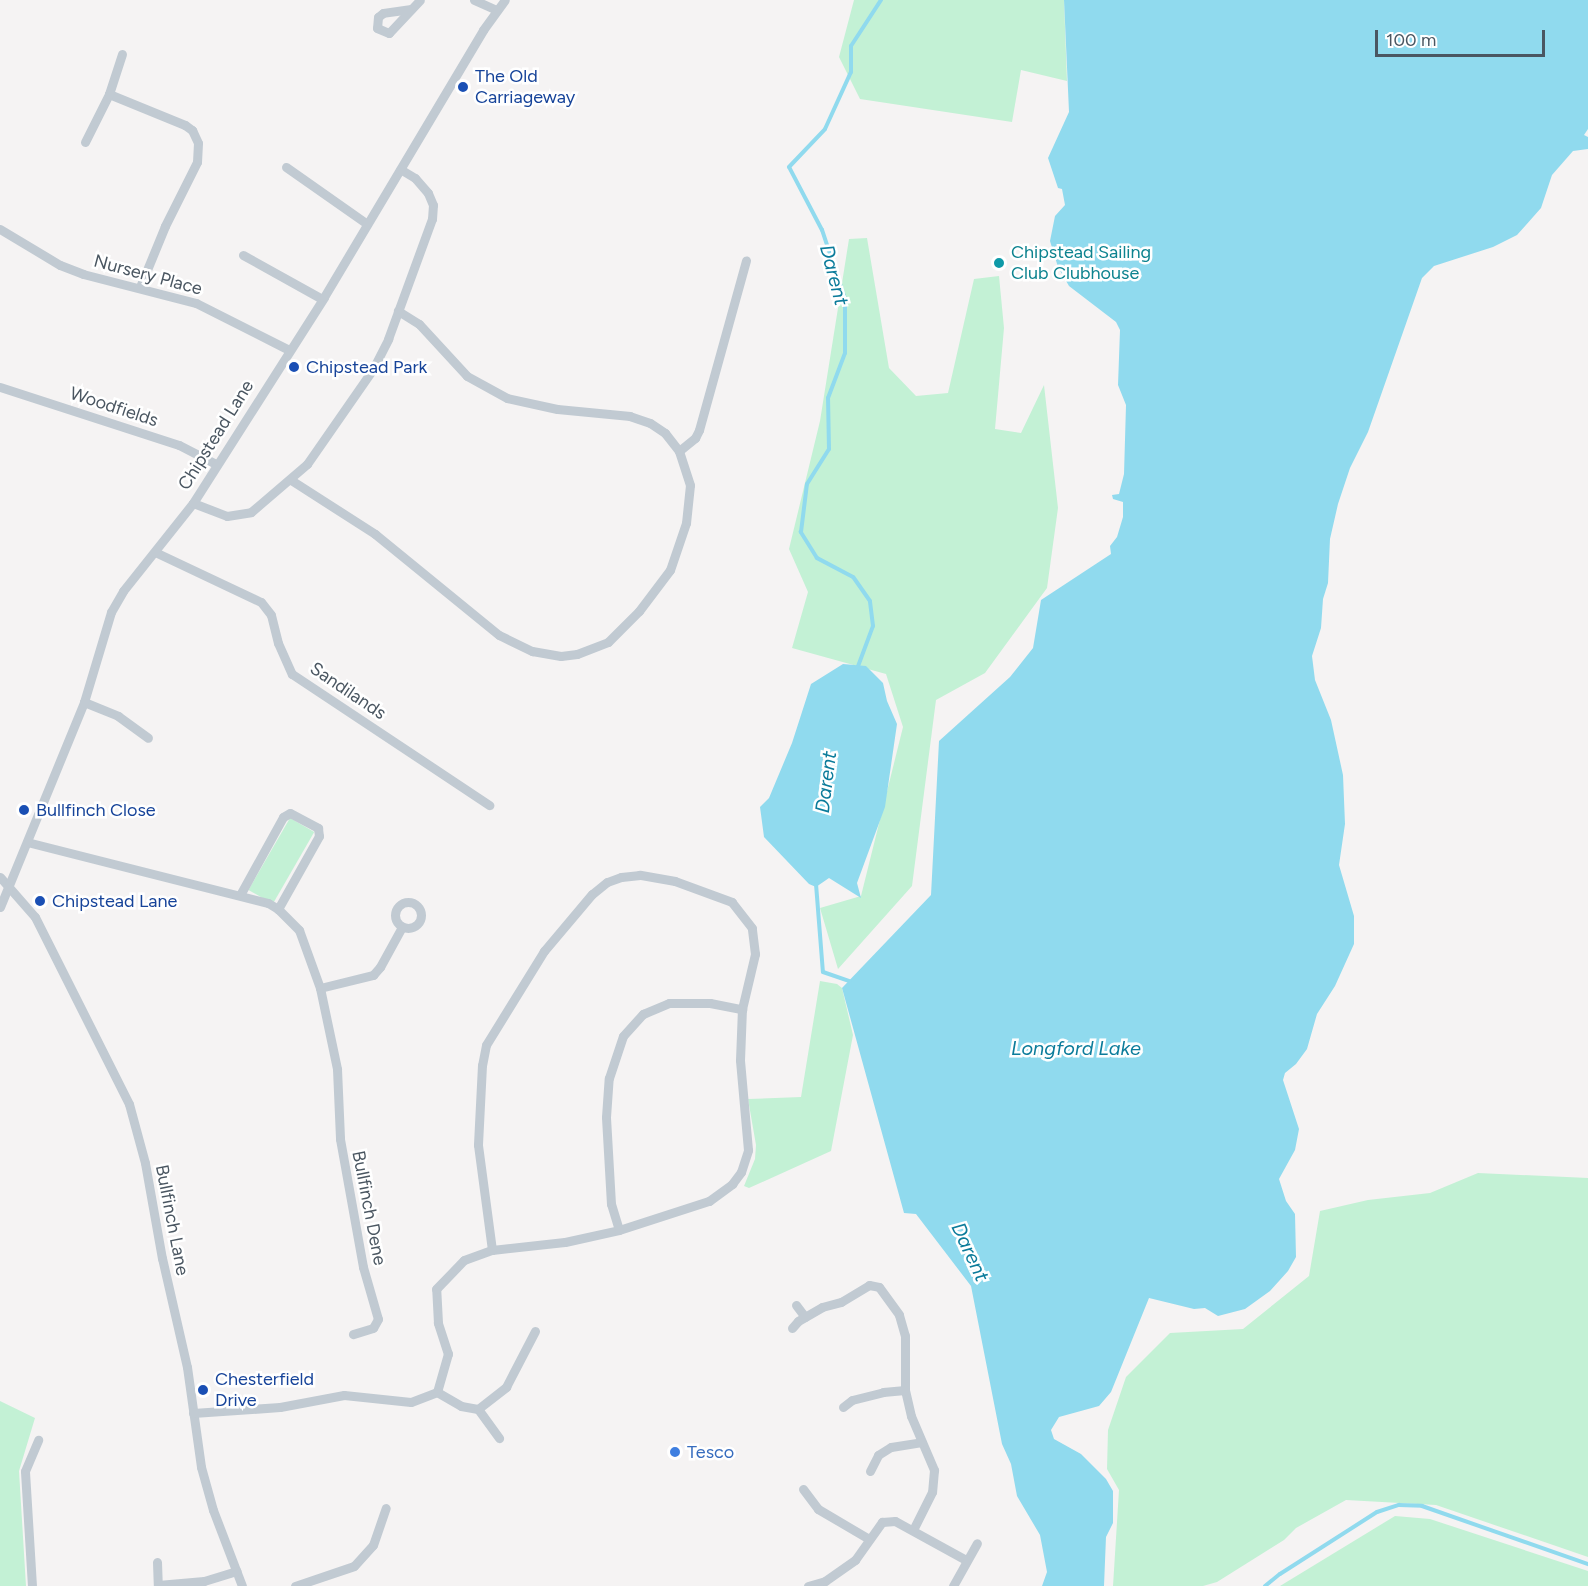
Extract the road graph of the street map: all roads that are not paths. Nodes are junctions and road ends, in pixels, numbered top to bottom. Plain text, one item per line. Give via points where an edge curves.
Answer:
1 (420, 0) edge
2 (474, 0) edge
3 (505, 0) edge
4 (411, 9) dead end
5 (496, 10) junction
6 (122, 54) dead end
7 (109, 94) junction
8 (85, 142) dead end
9 (286, 166) dead end
10 (400, 169) junction
11 (367, 224) junction
12 (0, 229) edge
13 (243, 255) dead end
14 (746, 260) dead end
15 (140, 287) junction
16 (322, 299) junction
17 (398, 311) junction
18 (289, 350) junction
19 (0, 387) edge
20 (679, 451) junction
21 (216, 464) junction
22 (291, 480) junction
23 (193, 503) junction
24 (155, 552) junction
25 (84, 702) junction
26 (148, 738) dead end
27 (489, 805) dead end
28 (27, 842) junction
29 (0, 877) edge
30 (9, 885) junction
31 (240, 895) junction
32 (0, 907) edge
33 (278, 909) junction
34 (402, 927) dead end
35 (320, 988) junction
36 (742, 1010) junction
37 (619, 1230) junction
38 (492, 1250) junction
39 (796, 1305) dead end
40 (805, 1317) junction
41 (792, 1328) dead end
42 (535, 1331) dead end
43 (353, 1334) dead end
44 (905, 1390) junction
45 (437, 1392) junction
46 (843, 1407) dead end
47 (478, 1409) junction
48 (193, 1413) junction
49 (499, 1438) dead end
50 (38, 1440) dead end
51 (922, 1442) junction
52 (870, 1471) dead end
53 (803, 1489) dead end
54 (386, 1508) dead end
55 (913, 1530) junction
56 (869, 1539) junction
57 (977, 1543) dead end
58 (966, 1560) junction
59 (157, 1562) dead end
60 (236, 1571) junction
61 (826, 1583) edge
62 (32, 1586) edge
63 (242, 1586) edge
64 (295, 1586) edge
65 (808, 1586) edge
66 (953, 1586) edge

1 - 4 street
2 - 5 street
3 - 5 street, Chipstead Lane
5 - 10 street, Chipstead Lane
6 - 7 street
7 - 8 street
7 - 15 street via 185,126 192,130 198,143 197,162
9 - 11 street
10 - 11 street, Chipstead Lane
10 - 17 street via 422,185 433,205 429,231
11 - 16 street, Chipstead Lane
12 - 15 street, Nursery Place via 60,265
13 - 16 street
14 - 20 street via 699,430
15 - 18 street, Nursery Place via 196,303
16 - 18 street, Chipstead Lane
17 - 20 street via 419,324 468,376 492,391 526,404 642,419 658,427
17 - 22 street via 356,397
18 - 21 street, Chipstead Lane
19 - 21 street, Woodfields via 179,445
20 - 22 street via 690,485 689,502 680,546 670,570 639,611 608,642 561,656 532,651 499,635 375,534
21 - 23 street, Chipstead Lane
22 - 23 street via 243,515 227,516
23 - 24 street, Chipstead Lane
24 - 25 street, Chipstead Lane via 111,612
24 - 27 street, Sandilands via 261,602 271,615 292,674
25 - 26 street via 118,716
25 - 28 street, Chipstead Lane
28 - 30 street, Chipstead Lane
28 - 31 street
29 - 30 street, Bullfinch Lane
30 - 32 street, Chipstead Lane
30 - 48 street, Bullfinch Lane via 35,917 129,1104 145,1163
31 - 33 street
31 - 33 street via 283,817 290,813 318,828 319,836
33 - 35 street via 299,930
34 - 35 street via 373,975
35 - 43 street, Bullfinch Dene via 337,1069 340,1139 363,1268 378,1319 374,1328
36 - 37 street via 741,1092 748,1149 741,1172 724,1192 709,1201
36 - 37 street via 710,1003 669,1003 643,1014 623,1036 609,1078 606,1117 611,1204
36 - 38 street via 755,943 747,919 732,902 675,881 640,875 607,882 592,894 544,951 486,1045 478,1145
37 - 38 street via 565,1242
38 - 45 street via 464,1260 436,1289 438,1323 448,1354
39 - 40 street
40 - 41 street
40 - 44 street via 869,1285 879,1287 904,1326
42 - 47 street via 506,1387
44 - 46 street via 852,1400
44 - 51 street
45 - 47 street via 461,1406
45 - 48 street via 411,1402 344,1395 280,1407
47 - 49 street
48 - 60 street, Bullfinch Lane via 201,1467
50 - 62 street via 26,1471
51 - 52 street via 891,1447 878,1455
51 - 55 street via 934,1479 932,1492
53 - 56 street via 815,1513
54 - 64 street via 373,1545 354,1566
55 - 56 street via 895,1521 882,1522
55 - 58 street
56 - 61 street via 855,1560
57 - 58 street
58 - 66 street
59 - 60 street via 158,1585 204,1581
60 - 63 street, Bullfinch Lane
61 - 65 street

